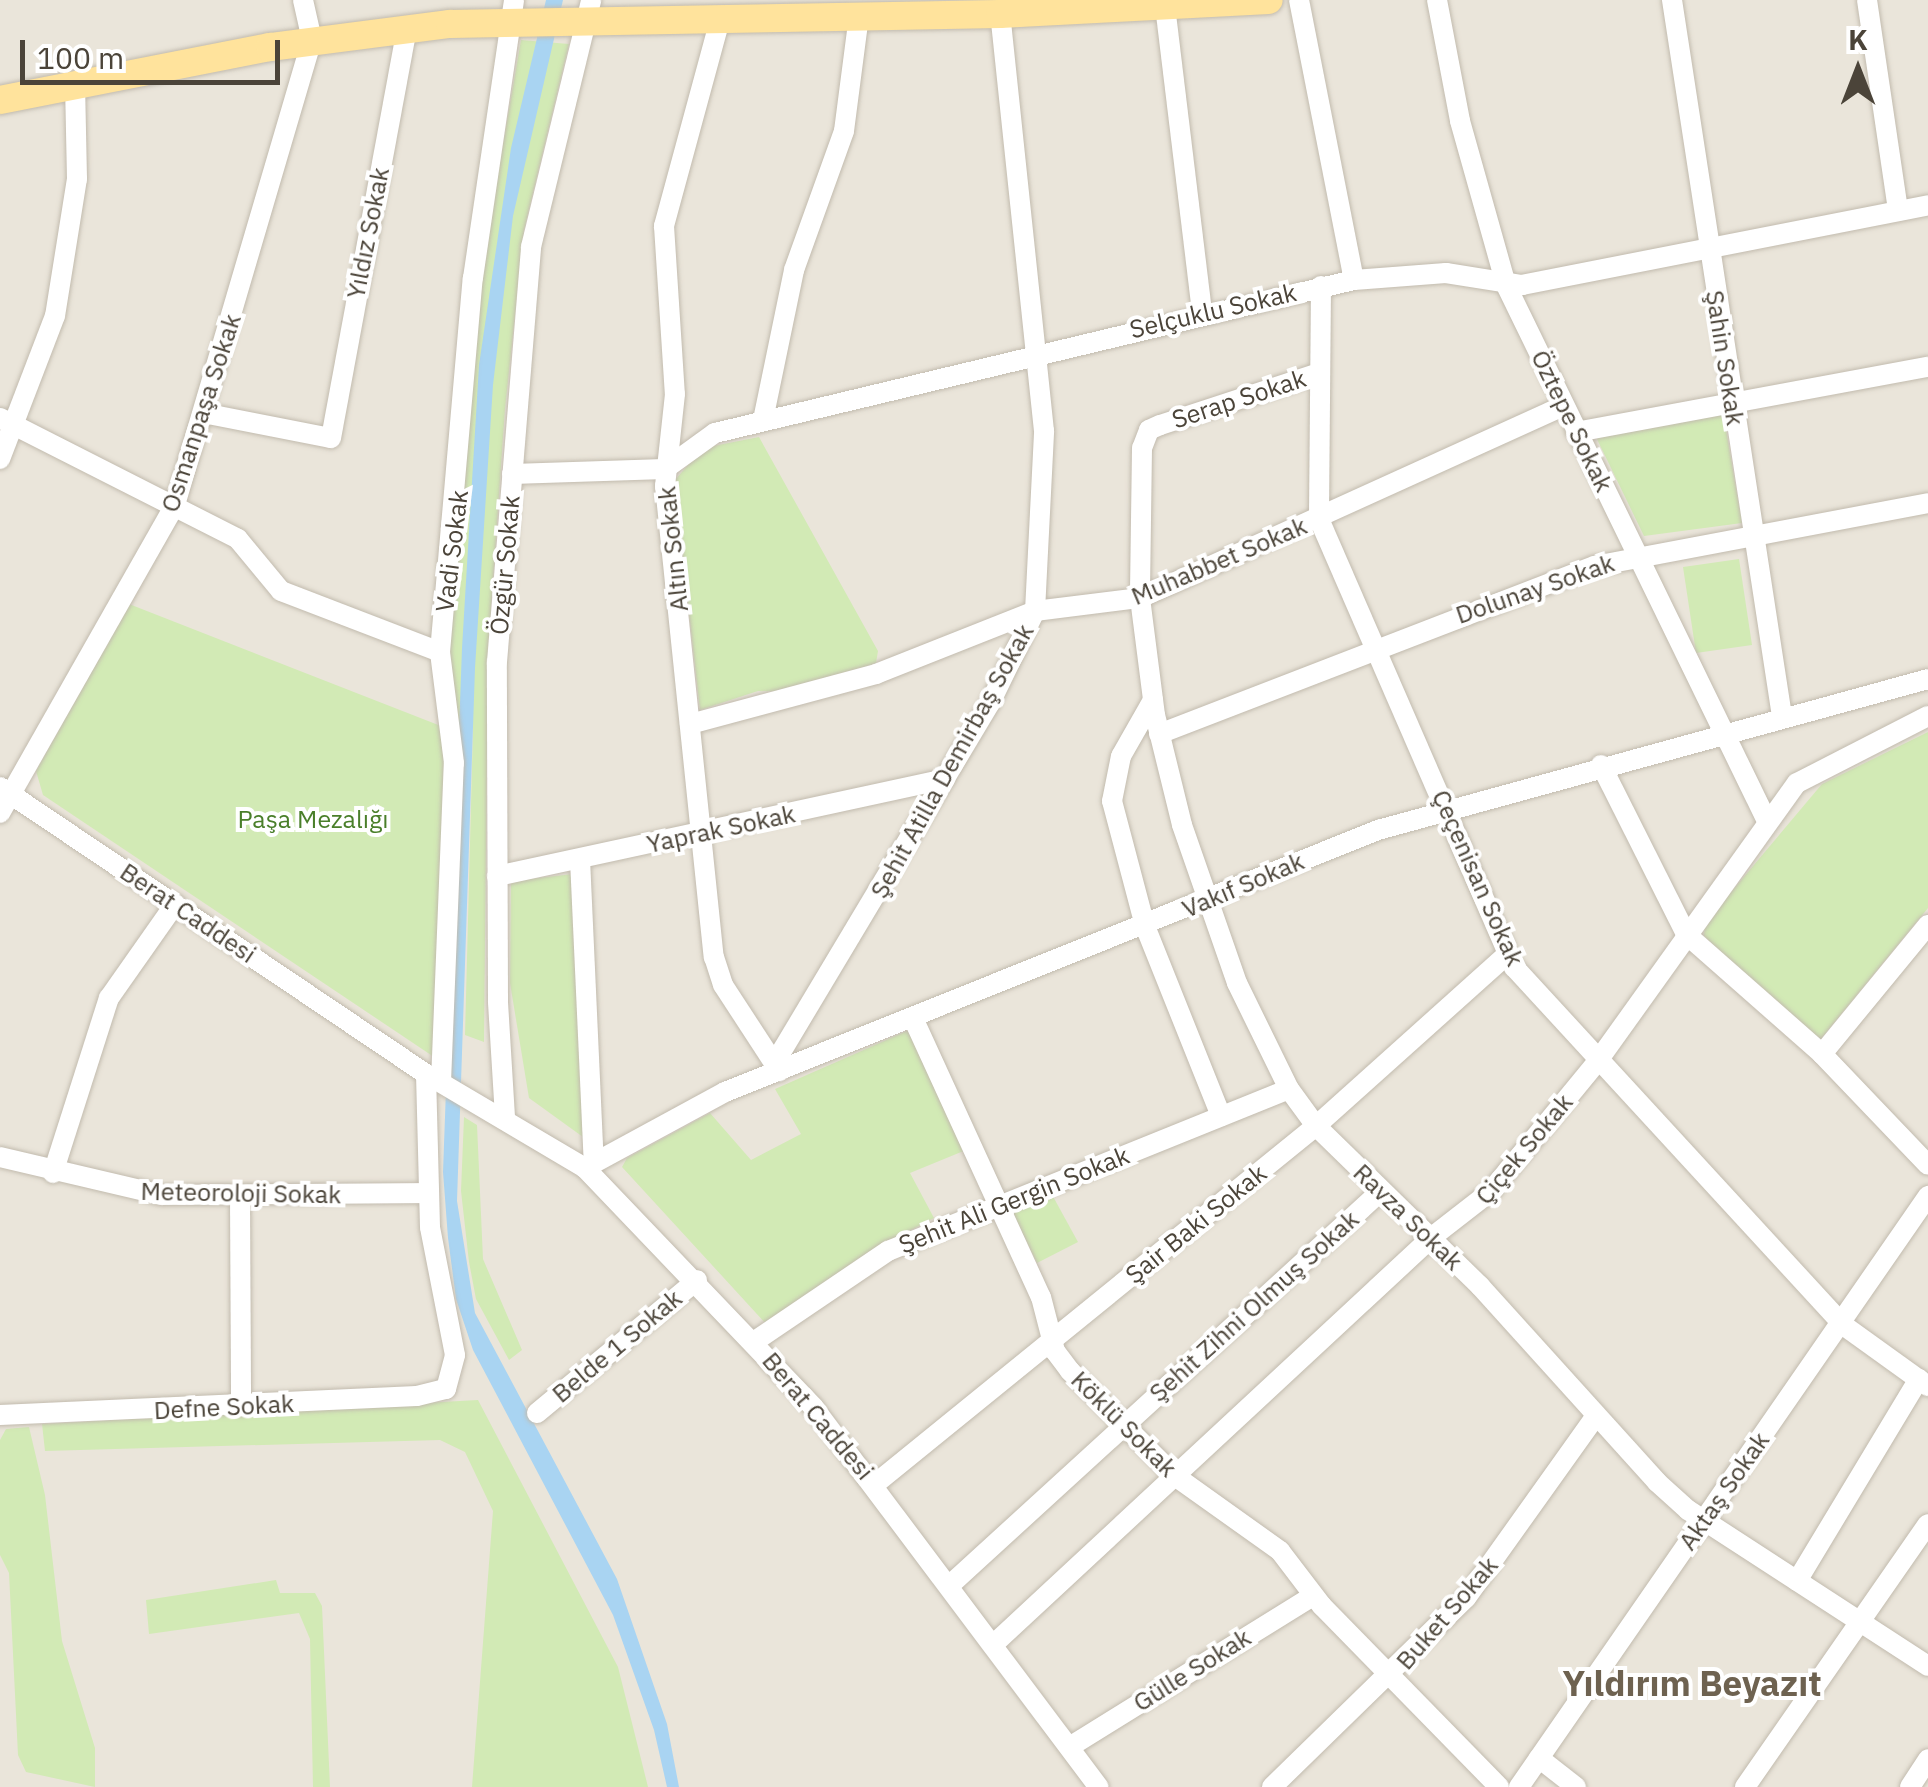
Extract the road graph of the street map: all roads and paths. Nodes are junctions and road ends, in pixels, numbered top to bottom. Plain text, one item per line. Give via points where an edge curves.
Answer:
1 (302, 0) edge
2 (1269, 0) edge
3 (1299, 0) edge
4 (1437, 0) edge
5 (1672, 0) edge
6 (1867, 0) edge
7 (1104, 5) edge
8 (1165, 6) junction
9 (825, 7) edge
10 (588, 9) edge
11 (516, 14) edge
12 (1000, 14) junction
13 (721, 16) junction
14 (859, 16) junction
15 (407, 28) junction
16 (312, 40) junction
17 (76, 86) junction
18 (0, 100) edge
19 (1928, 205) edge
20 (1898, 211) junction
21 (1708, 249) junction
22 (1354, 280) junction
23 (1506, 284) junction
24 (1321, 286) junction
25 (1202, 312) junction
26 (1036, 355) junction
27 (1928, 367) edge
28 (1320, 374) junction
29 (1732, 402) junction
30 (1564, 406) junction
31 (202, 412) junction
32 (763, 420) junction
33 (7, 421) edge
34 (1576, 432) junction
35 (0, 459) edge
36 (666, 469) junction
37 (512, 474) junction
38 (1928, 503) edge
39 (175, 504) junction
40 (1318, 519) junction
41 (1752, 536) junction
42 (1638, 554) junction
43 (1140, 598) junction
44 (1036, 612) junction
45 (1379, 647) junction
46 (440, 652) junction
47 (1928, 678) edge
48 (1896, 688) junction
49 (1928, 695) edge
50 (1152, 700) junction
51 (1782, 716) junction
52 (1928, 716) edge
53 (690, 724) junction
54 (1722, 732) junction
55 (1159, 734) junction
56 (1601, 764) junction
57 (945, 779) junction
58 (5, 790) edge
59 (1445, 807) junction
60 (0, 813) edge
61 (1767, 821) junction
62 (698, 835) junction
63 (580, 859) junction
64 (497, 876) junction
65 (1206, 900) junction
66 (175, 904) junction
67 (1928, 925) edge
68 (1146, 926) junction
69 (1686, 934) junction
70 (1508, 954) junction
71 (913, 1018) junction
72 (1822, 1054) junction
73 (1597, 1062) junction
74 (776, 1067) junction
75 (433, 1078) junction
76 (1290, 1089) junction
77 (1221, 1116) junction
78 (506, 1117) junction
79 (1316, 1126) junction
80 (0, 1158) edge
81 (589, 1165) junction
82 (1928, 1165) edge
83 (53, 1173) junction
84 (1381, 1191) junction
85 (427, 1193) junction
86 (1928, 1196) edge
87 (240, 1197) junction
88 (998, 1204) junction
89 (1432, 1237) junction
90 (697, 1280) junction
91 (1843, 1325) junction
92 (755, 1342) junction
93 (1051, 1342) junction
94 (1923, 1383) edge
95 (446, 1389) joint
96 (241, 1406) junction
97 (537, 1413) dead end
98 (0, 1415) edge
99 (1596, 1416) junction
100 (1122, 1426) junction
101 (1175, 1476) junction
102 (875, 1484) junction
103 (1702, 1520) junction
104 (1928, 1524) edge
105 (1797, 1582) junction
106 (950, 1584) junction
107 (1313, 1596) junction
108 (1859, 1621) junction
109 (995, 1644) junction
110 (1928, 1666) edge
111 (1392, 1676) junction
112 (1071, 1746) junction
113 (1539, 1758) junction
114 (1928, 1759) edge
115 (1098, 1787) edge
116 (1272, 1787) edge
117 (1499, 1787) edge
118 (1519, 1787) edge
119 (1576, 1787) edge
120 (1746, 1787) edge
121 (1910, 1787) edge

1 - 16 street
2 - 8 main road
3 - 22 street
4 - 23 street, Öztepe Sokak via 1460,121
5 - 21 street, Şahin Sokak
6 - 20 street
7 - 8 main road
7 - 12 main road
8 - 25 street
9 - 13 main road
9 - 14 main road
10 - 11 main road
10 - 13 main road
10 - 37 street, Özgür Sokak via 533,231
11 - 15 main road
11 - 46 street, Vadi Sokak via 473,278
12 - 14 main road
12 - 26 street, Şehit Atilla Demirbaş Sokak
13 - 36 street, Altın Sokak via 664,226 675,394
14 - 32 street via 844,132 794,270
15 - 16 main road
15 - 31 street, Yıldız Sokak via 331,438
16 - 17 main road
16 - 31 street, Osmanpaşa Sokak
17 - 18 main road
17 - 33 street via 77,179 64,269 45,350
19 - 20 street, Selçuklu Sokak
20 - 21 street, Selçuklu Sokak
21 - 23 street, Selçuklu Sokak
21 - 29 street, Şahin Sokak
22 - 23 street, Selçuklu Sokak via 1446,273
22 - 24 street, Selçuklu Sokak
23 - 30 street, Öztepe Sokak
24 - 25 street, Selçuklu Sokak
24 - 28 street, Çeçenisan Sokak
25 - 26 street, Selçuklu Sokak
26 - 32 street, Selçuklu Sokak
26 - 44 street, Şehit Atilla Demirbaş Sokak via 1044,458
27 - 29 street
28 - 40 street, Çeçenisan Sokak
28 - 43 street, Serap Sokak via 1149,430 1140,466
29 - 34 street
29 - 41 street, Şahin Sokak
30 - 34 street, Öztepe Sokak
30 - 40 street, Muhabbet Sokak
31 - 39 street, Osmanpaşa Sokak
32 - 36 street, Selçuklu Sokak via 697,440
33 - 35 street
33 - 39 street
34 - 42 street, Öztepe Sokak
36 - 37 street
36 - 53 street, Altın Sokak
37 - 64 street, Özgür Sokak via 497,662
38 - 41 street, Dolunay Sokak
39 - 46 street via 246,545 281,590
39 - 58 street, Osmanpaşa Sokak
40 - 43 street, Muhabbet Sokak
40 - 45 street, Çeçenisan Sokak
41 - 42 street, Dolunay Sokak
41 - 51 street, Şahin Sokak
42 - 45 street, Dolunay Sokak
42 - 54 street, Öztepe Sokak
43 - 44 street, Muhabbet Sokak
43 - 50 street, Ravza Sokak
44 - 53 street, Muhabbet Sokak via 876,674
44 - 57 street, Şehit Atilla Demirbaş Sokak
45 - 55 street, Dolunay Sokak
45 - 59 street, Çeçenisan Sokak
46 - 75 street, Vadi Sokak via 454,763
47 - 48 street, Vakıf Sokak
48 - 49 street
48 - 51 street, Vakıf Sokak
50 - 55 street, Ravza Sokak
50 - 68 street via 1112,786
51 - 54 street, Vakıf Sokak
52 - 61 street, Çiçek Sokak via 1818,768
53 - 62 street, Altın Sokak
54 - 56 street, Vakıf Sokak
54 - 61 street, Öztepe Sokak
55 - 65 street, Ravza Sokak
56 - 59 street, Vakıf Sokak
56 - 69 street
57 - 62 street, Yaprak Sokak
57 - 74 street, Şehit Atilla Demirbaş Sokak
58 - 60 street, Osmanpaşa Sokak
58 - 66 street, Berat Caddesi
59 - 65 street, Vakıf Sokak
59 - 70 street, Çeçenisan Sokak
61 - 69 street, Çiçek Sokak
62 - 63 street, Yaprak Sokak
62 - 74 street, Altın Sokak via 717,970
63 - 64 street, Yaprak Sokak
63 - 81 street
64 - 78 street, Özgür Sokak
65 - 68 street, Vakıf Sokak
65 - 76 street, Ravza Sokak via 1237,983
66 - 75 street, Berat Caddesi
66 - 83 street via 110,998
67 - 72 street
68 - 71 street, Vakıf Sokak
68 - 77 street
69 - 72 street
69 - 73 street, Çiçek Sokak
70 - 73 street, Çeçenisan Sokak
70 - 79 street, Şair Baki Sokak
71 - 74 street, Vakıf Sokak
71 - 88 street, Köklü Sokak
72 - 82 street
73 - 89 street, Çiçek Sokak via 1491,1192
73 - 91 street, Çeçenisan Sokak
74 - 81 street, Vakıf Sokak
75 - 78 street, Berat Caddesi
75 - 85 street, Vadi Sokak
76 - 77 street, Şehit Ali Gergin Sokak
76 - 79 street, Ravza Sokak
77 - 88 street, Şehit Ali Gergin Sokak
78 - 81 street, Berat Caddesi
79 - 84 street, Ravza Sokak
79 - 93 street, Şair Baki Sokak
80 - 83 street, Meteoroloji Sokak
81 - 90 street, Berat Caddesi
83 - 87 street, Meteoroloji Sokak via 162,1195
84 - 89 street, Ravza Sokak
84 - 100 street, Şehit Zihni Olmuş Sokak
85 - 87 street, Meteoroloji Sokak
85 - 95 street, Vadi Sokak via 455,1355
86 - 91 street, Aktaş Sokak
87 - 96 street
88 - 92 street, Şehit Ali Gergin Sokak via 888,1250
88 - 93 street, Köklü Sokak via 1041,1296
89 - 99 street, Ravza Sokak
89 - 101 street, Çiçek Sokak
90 - 92 street, Berat Caddesi
90 - 97 street, Belde 1 Sokak
91 - 94 street, Çeçenisan Sokak
91 - 103 street, Aktaş Sokak
92 - 102 street, Berat Caddesi
93 - 100 street, Köklü Sokak
93 - 102 street, Şair Baki Sokak
94 - 105 street
95 - 96 street, Defne Sokak
96 - 98 street, Defne Sokak
99 - 103 street, Ravza Sokak
99 - 111 street, Buket Sokak via 1478,1582
100 - 101 street, Köklü Sokak
100 - 106 street, Şehit Zihni Olmuş Sokak
101 - 107 street, Köklü Sokak via 1268,1540
101 - 109 street, Çiçek Sokak
102 - 106 street, Berat Caddesi
103 - 105 street, Ravza Sokak
103 - 113 street, Aktaş Sokak
104 - 108 street
105 - 108 street, Ravza Sokak
106 - 109 street, Berat Caddesi
107 - 111 street, Köklü Sokak
107 - 112 street, Gülle Sokak
108 - 110 street, Ravza Sokak
108 - 120 street
109 - 112 street, Berat Caddesi
111 - 116 street, Buket Sokak
111 - 117 street, Köklü Sokak
112 - 115 street, Berat Caddesi
113 - 118 street, Aktaş Sokak
113 - 119 street
114 - 121 street

